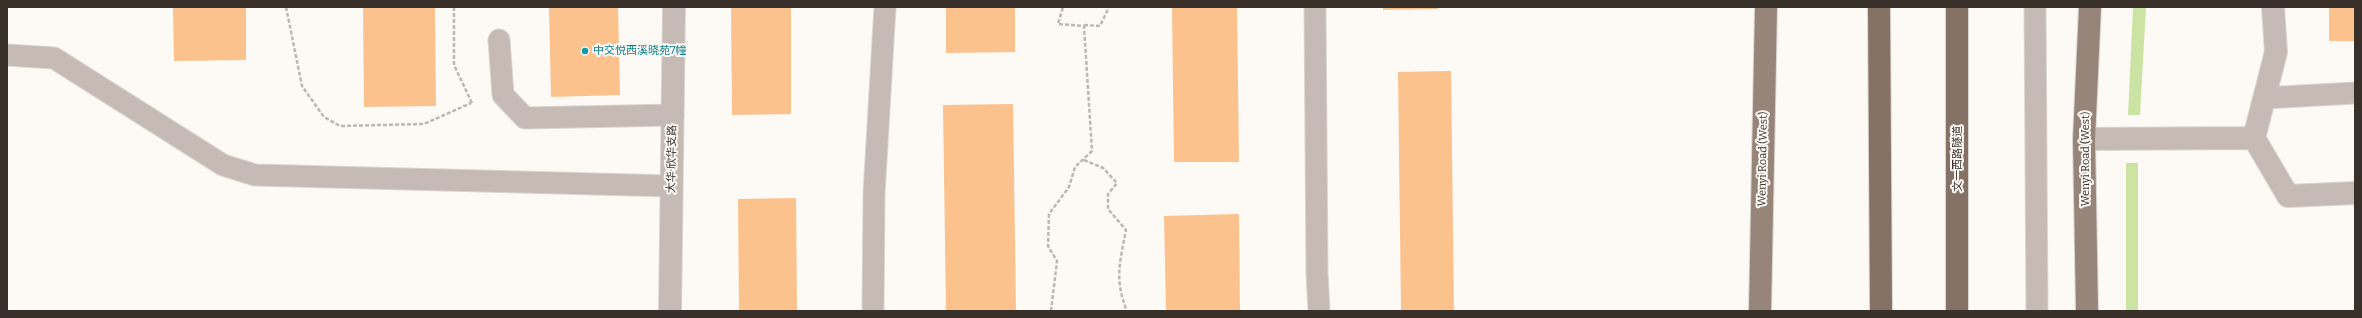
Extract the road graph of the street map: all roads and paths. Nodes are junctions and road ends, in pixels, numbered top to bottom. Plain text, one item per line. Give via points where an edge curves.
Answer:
1 (286, 7) edge
2 (454, 7) edge
3 (674, 7) edge
4 (885, 7) edge
5 (1063, 7) edge
6 (1109, 7) edge
7 (1316, 7) edge
8 (1766, 7) edge
9 (1879, 7) edge
10 (1957, 7) edge
11 (2035, 7) edge
12 (2090, 7) edge
13 (2273, 7) edge
14 (1080, 25) junction
15 (499, 40) dead end
16 (7, 55) edge
17 (2355, 93) edge
18 (502, 95) junction
19 (2264, 98) junction
20 (471, 103) junction
21 (672, 116) junction
22 (2254, 138) junction
23 (2084, 139) junction
24 (1084, 160) junction
25 (671, 186) junction
26 (2355, 193) edge
27 (670, 311) edge
28 (873, 311) edge
29 (1051, 311) edge
30 (1127, 311) edge
31 (1319, 311) edge
32 (1760, 311) edge
33 (1880, 311) edge
34 (1957, 311) edge
35 (2037, 311) edge
36 (2087, 311) edge

1 - 20 path via 302,86 324,117 340,126 424,124
2 - 20 path via 454,65
3 - 21 street, 大华·欣华支路
4 - 28 lane via 874,194
5 - 14 path via 1058,24
6 - 14 path via 1100,26
7 - 31 lane
8 - 32 main road, Wenyi Road (West)
9 - 33 highway
10 - 34 highway, 文一西路隧道
11 - 35 lane
12 - 23 main road, Wenyi Road (West)
13 - 19 street via 2276,52
14 - 24 path via 1084,26 1092,150
15 - 18 lane
16 - 25 lane via 54,58 223,165 255,175
17 - 19 lane
18 - 20 path
18 - 21 lane via 525,118
19 - 22 street
21 - 25 street, 大华·欣华支路
22 - 23 street
22 - 26 street via 2288,196
23 - 36 main road, Wenyi Road (West)
24 - 29 path via 1075,167 1069,187 1049,214 1048,246 1057,261
24 - 30 path via 1103,168 1117,184 1108,194 1108,208 1126,230 1119,268 1119,292
25 - 27 street, 大华·欣华支路

